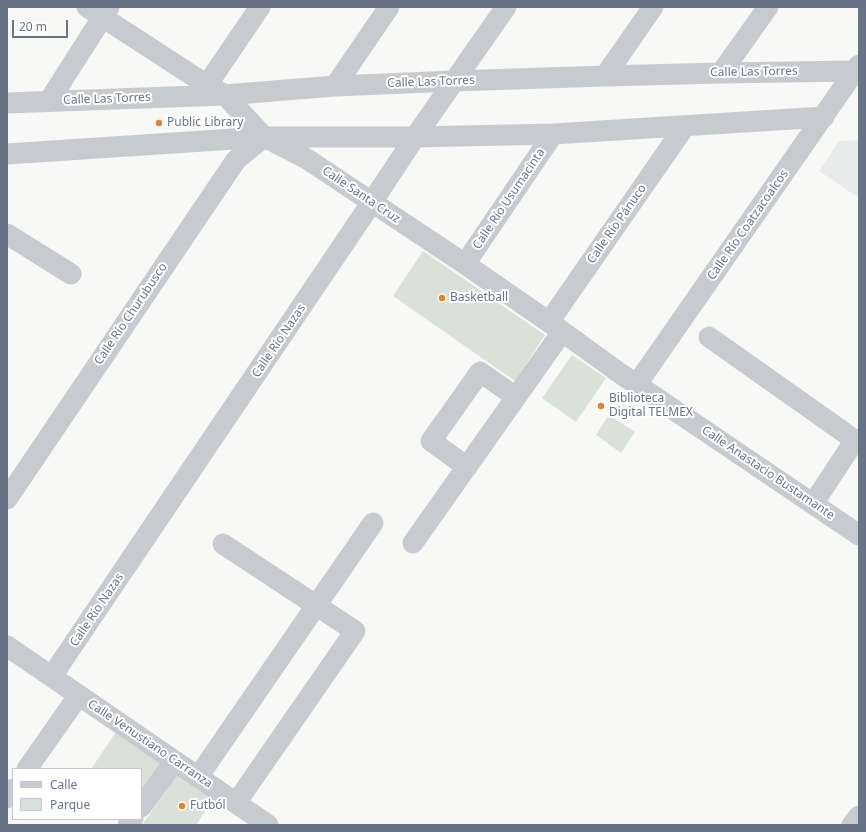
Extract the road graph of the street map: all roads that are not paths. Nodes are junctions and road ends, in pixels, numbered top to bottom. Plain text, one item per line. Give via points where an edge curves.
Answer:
1 (260, 7) edge
2 (389, 7) edge
3 (506, 7) edge
4 (653, 7) edge
5 (768, 7) edge
6 (100, 10) edge
7 (857, 68) edge
8 (721, 73) junction
9 (605, 76) junction
10 (454, 81) junction
11 (207, 85) junction
12 (335, 86) junction
13 (225, 95) junction
14 (49, 101) junction
15 (7, 103) edge
16 (824, 117) junction
17 (685, 126) junction
18 (553, 134) junction
19 (264, 137) junction
20 (415, 137) junction
21 (7, 154) edge
22 (372, 202) junction
23 (7, 234) edge
24 (465, 264) junction
25 (71, 274) dead end
26 (555, 327) junction
27 (709, 337) dead end
28 (636, 384) junction
29 (516, 397) junction
30 (857, 442) edge
31 (466, 467) junction
32 (7, 499) edge
33 (813, 504) junction
34 (373, 523) dead end
35 (859, 535) edge
36 (413, 543) dead end
37 (223, 544) dead end
38 (316, 606) junction
39 (8, 650) edge
40 (52, 676) junction
41 (79, 695) junction
42 (174, 761) junction
43 (28, 768) edge
44 (198, 777) junction
45 (236, 803) junction
46 (142, 806) edge
47 (859, 816) edge
48 (268, 825) edge
49 (852, 825) edge

1 - 11 street
2 - 12 street
3 - 10 street, Calle Río Nazas
4 - 9 street
5 - 8 street
6 - 11 street, Calle Santa Cruz
6 - 14 street
7 - 8 street, Calle Las Torres
7 - 16 street, Calle Río Coatzacoalcos
8 - 9 street, Calle Las Torres
9 - 10 street, Calle Las Torres
10 - 12 street, Calle Las Torres
10 - 20 street, Calle Río Nazas
11 - 13 street, Calle Santa Cruz
12 - 13 street, Calle Las Torres
13 - 14 street, Calle Las Torres
13 - 19 street, Calle Santa Cruz
14 - 15 street, Calle Las Torres
16 - 17 street
16 - 28 street, Calle Río Coatzacoalcos
17 - 18 street
17 - 26 street, Calle Río Pánuco
18 - 20 street
18 - 24 street, Calle Río Usumacinta
19 - 20 street
19 - 21 street
19 - 22 street, Calle Santa Cruz via 307,159
19 - 32 street, Calle Río Churubusco via 236,160
20 - 22 street, Calle Río Nazas
22 - 24 street, Calle Santa Cruz
22 - 40 street, Calle Río Nazas
23 - 25 street
24 - 26 street, Calle Santa Cruz
26 - 28 street, Calle Santa Cruz
26 - 29 street, Calle Río Pánuco
27 - 30 street
28 - 33 street, Calle Anastacio Bustamante
29 - 31 street, Calle Río Pánuco
29 - 31 street via 480,372 431,441
30 - 33 street
31 - 36 street, Calle Río Pánuco
33 - 35 street, Calle Anastacio Bustamante
34 - 38 street
37 - 38 street
38 - 44 street
38 - 45 street via 355,631
39 - 40 street, Calle Venustiano Carranza
40 - 41 street, Calle Venustiano Carranza
41 - 42 street, Calle Venustiano Carranza
41 - 43 street
42 - 44 street, Calle Venustiano Carranza
42 - 46 street
44 - 45 street, Calle Venustiano Carranza
45 - 48 street, Calle Venustiano Carranza
47 - 49 street

